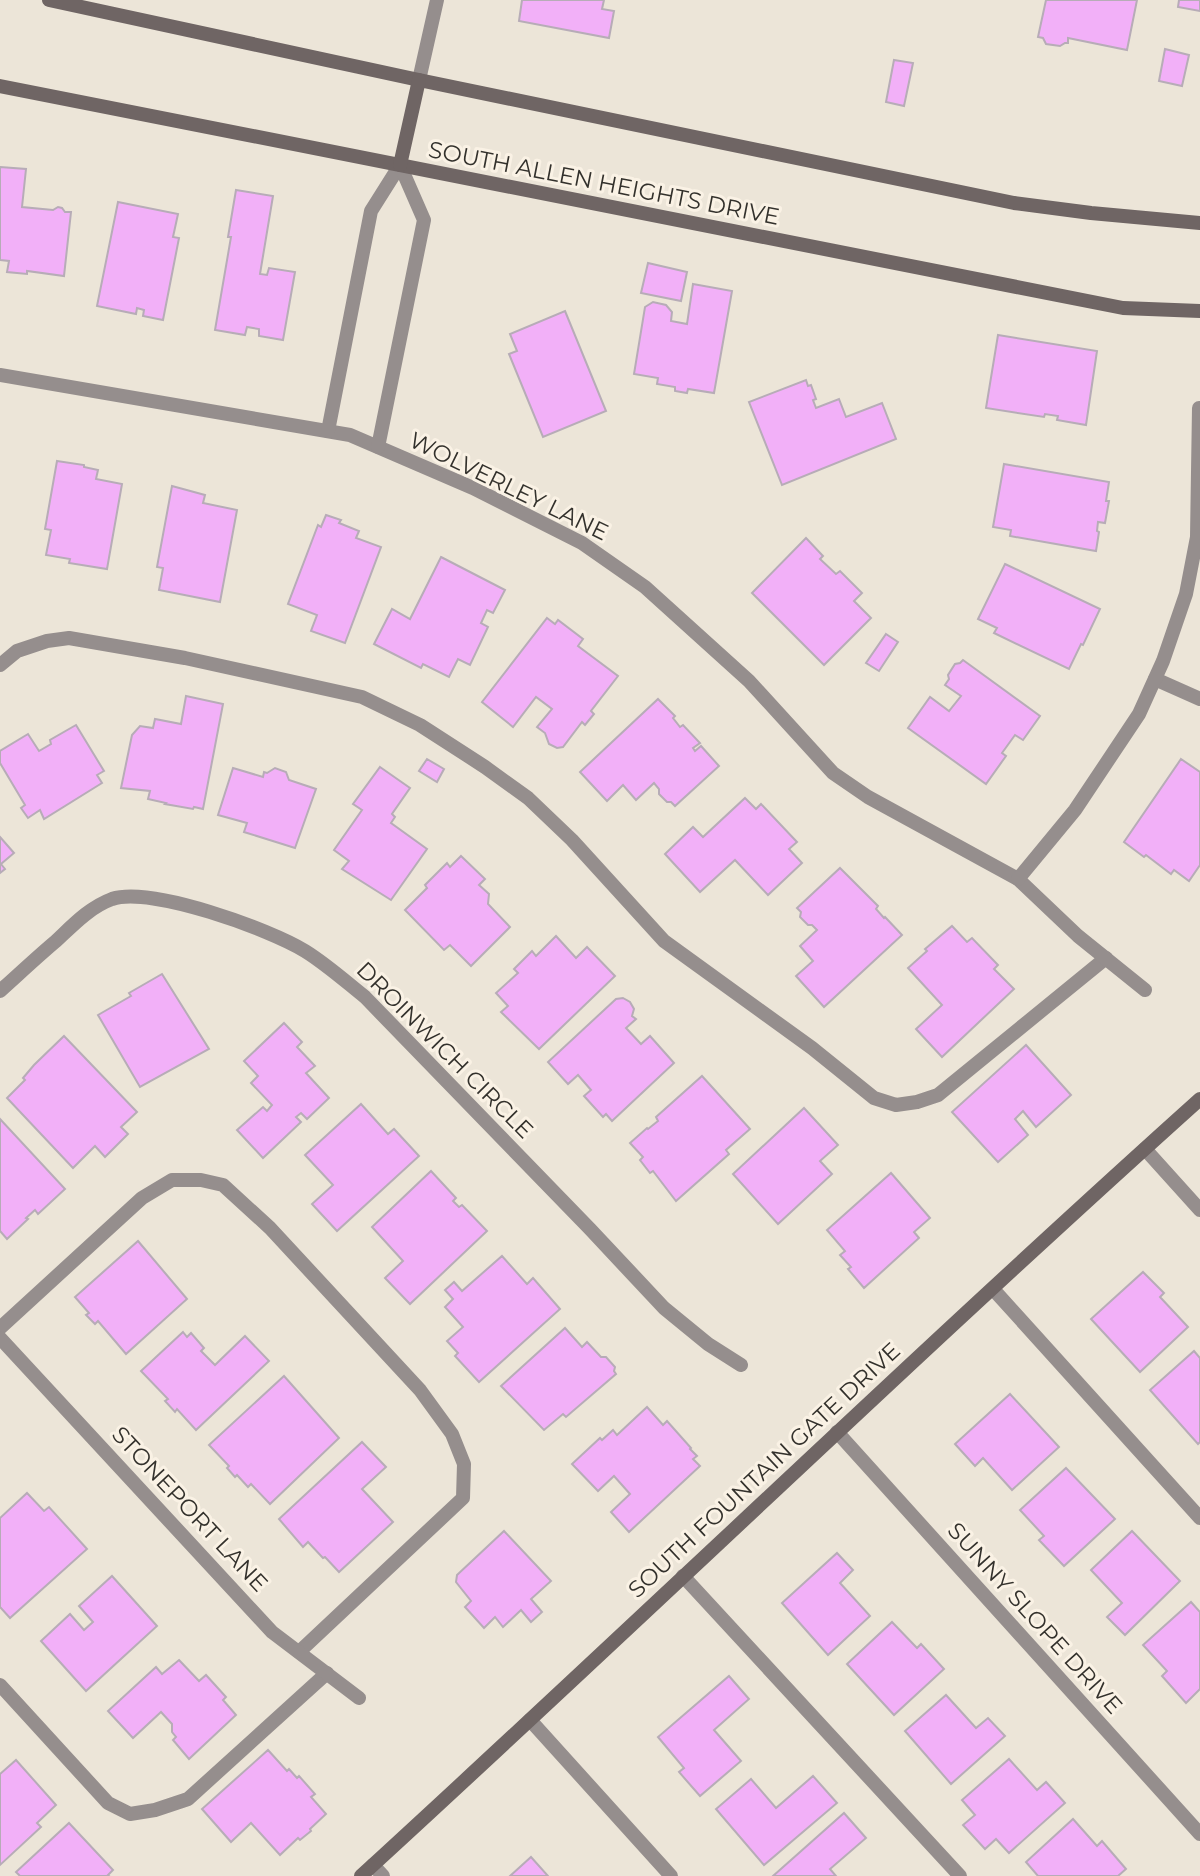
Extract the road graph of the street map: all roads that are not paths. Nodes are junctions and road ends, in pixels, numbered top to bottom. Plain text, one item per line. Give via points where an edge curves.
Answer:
1 (49, 0) edge
2 (438, 0) edge
3 (418, 80) junction
4 (0, 86) edge
5 (400, 165) junction
6 (1200, 223) edge
7 (1200, 312) edge
8 (0, 375) edge
9 (1199, 408) edge
10 (328, 431) junction
11 (378, 447) junction
12 (1199, 487) edge
13 (0, 665) edge
14 (1155, 679) junction
15 (1200, 699) edge
16 (1018, 879) junction
17 (1106, 958) junction
18 (1145, 990) dead end
19 (0, 991) edge
20 (1200, 1100) edge
21 (1145, 1149) junction
22 (1200, 1210) edge
23 (993, 1289) junction
24 (0, 1328) edge
25 (0, 1338) edge
26 (741, 1365) dead end
27 (837, 1432) junction
28 (1200, 1518) edge
29 (683, 1576) junction
30 (299, 1652) junction
31 (327, 1673) junction
32 (0, 1685) edge
33 (359, 1698) dead end
34 (530, 1720) junction
35 (1200, 1834) edge
36 (373, 1865) junction
37 (360, 1876) edge
38 (383, 1876) edge
39 (671, 1876) edge
40 (960, 1876) edge

1 - 3 main road
2 - 3 street
3 - 5 main road
3 - 6 main road via 1014,202
4 - 5 main road, SOUTH ALLEN HEIGHTS DRIVE
5 - 7 main road, SOUTH ALLEN HEIGHTS DRIVE via 1123,308
5 - 10 street via 372,211
5 - 11 street via 425,220
8 - 10 street, WOLVERLEY LANE
9 - 12 street
10 - 11 street, WOLVERLEY LANE
11 - 16 street, WOLVERLEY LANE via 582,543 645,587 749,681 833,774
12 - 14 street via 1197,537 1186,594
13 - 17 street via 17,650 69,638 362,697 420,725 528,798 664,941 813,1048 874,1098 896,1105 938,1095
14 - 15 street
14 - 16 street via 1139,714 1075,810
16 - 17 street, WOLVERLEY LANE
17 - 18 street, WOLVERLEY LANE
19 - 26 street, DROINWICH CIRCLE via 86,913 112,899 140,895 165,899 273,934 365,996 664,1308
20 - 21 main road, SOUTH FOUNTAIN GATE DRIVE
21 - 22 street
21 - 23 main road, SOUTH FOUNTAIN GATE DRIVE
23 - 27 main road, SOUTH FOUNTAIN GATE DRIVE
23 - 28 street
24 - 30 street via 142,1198 172,1180 223,1185 270,1228 419,1390 452,1434 464,1464 463,1498
25 - 30 street, STONEPORT LANE via 272,1632
27 - 29 main road, SOUTH FOUNTAIN GATE DRIVE
27 - 35 street, SUNNY SLOPE DRIVE
29 - 34 main road, SOUTH FOUNTAIN GATE DRIVE
29 - 40 street
30 - 31 street, STONEPORT LANE
31 - 32 street via 188,1799 130,1814 108,1803
31 - 33 street, STONEPORT LANE
34 - 36 main road, SOUTH FOUNTAIN GATE DRIVE
34 - 39 street
36 - 37 main road, SOUTH FOUNTAIN GATE DRIVE
36 - 38 street

